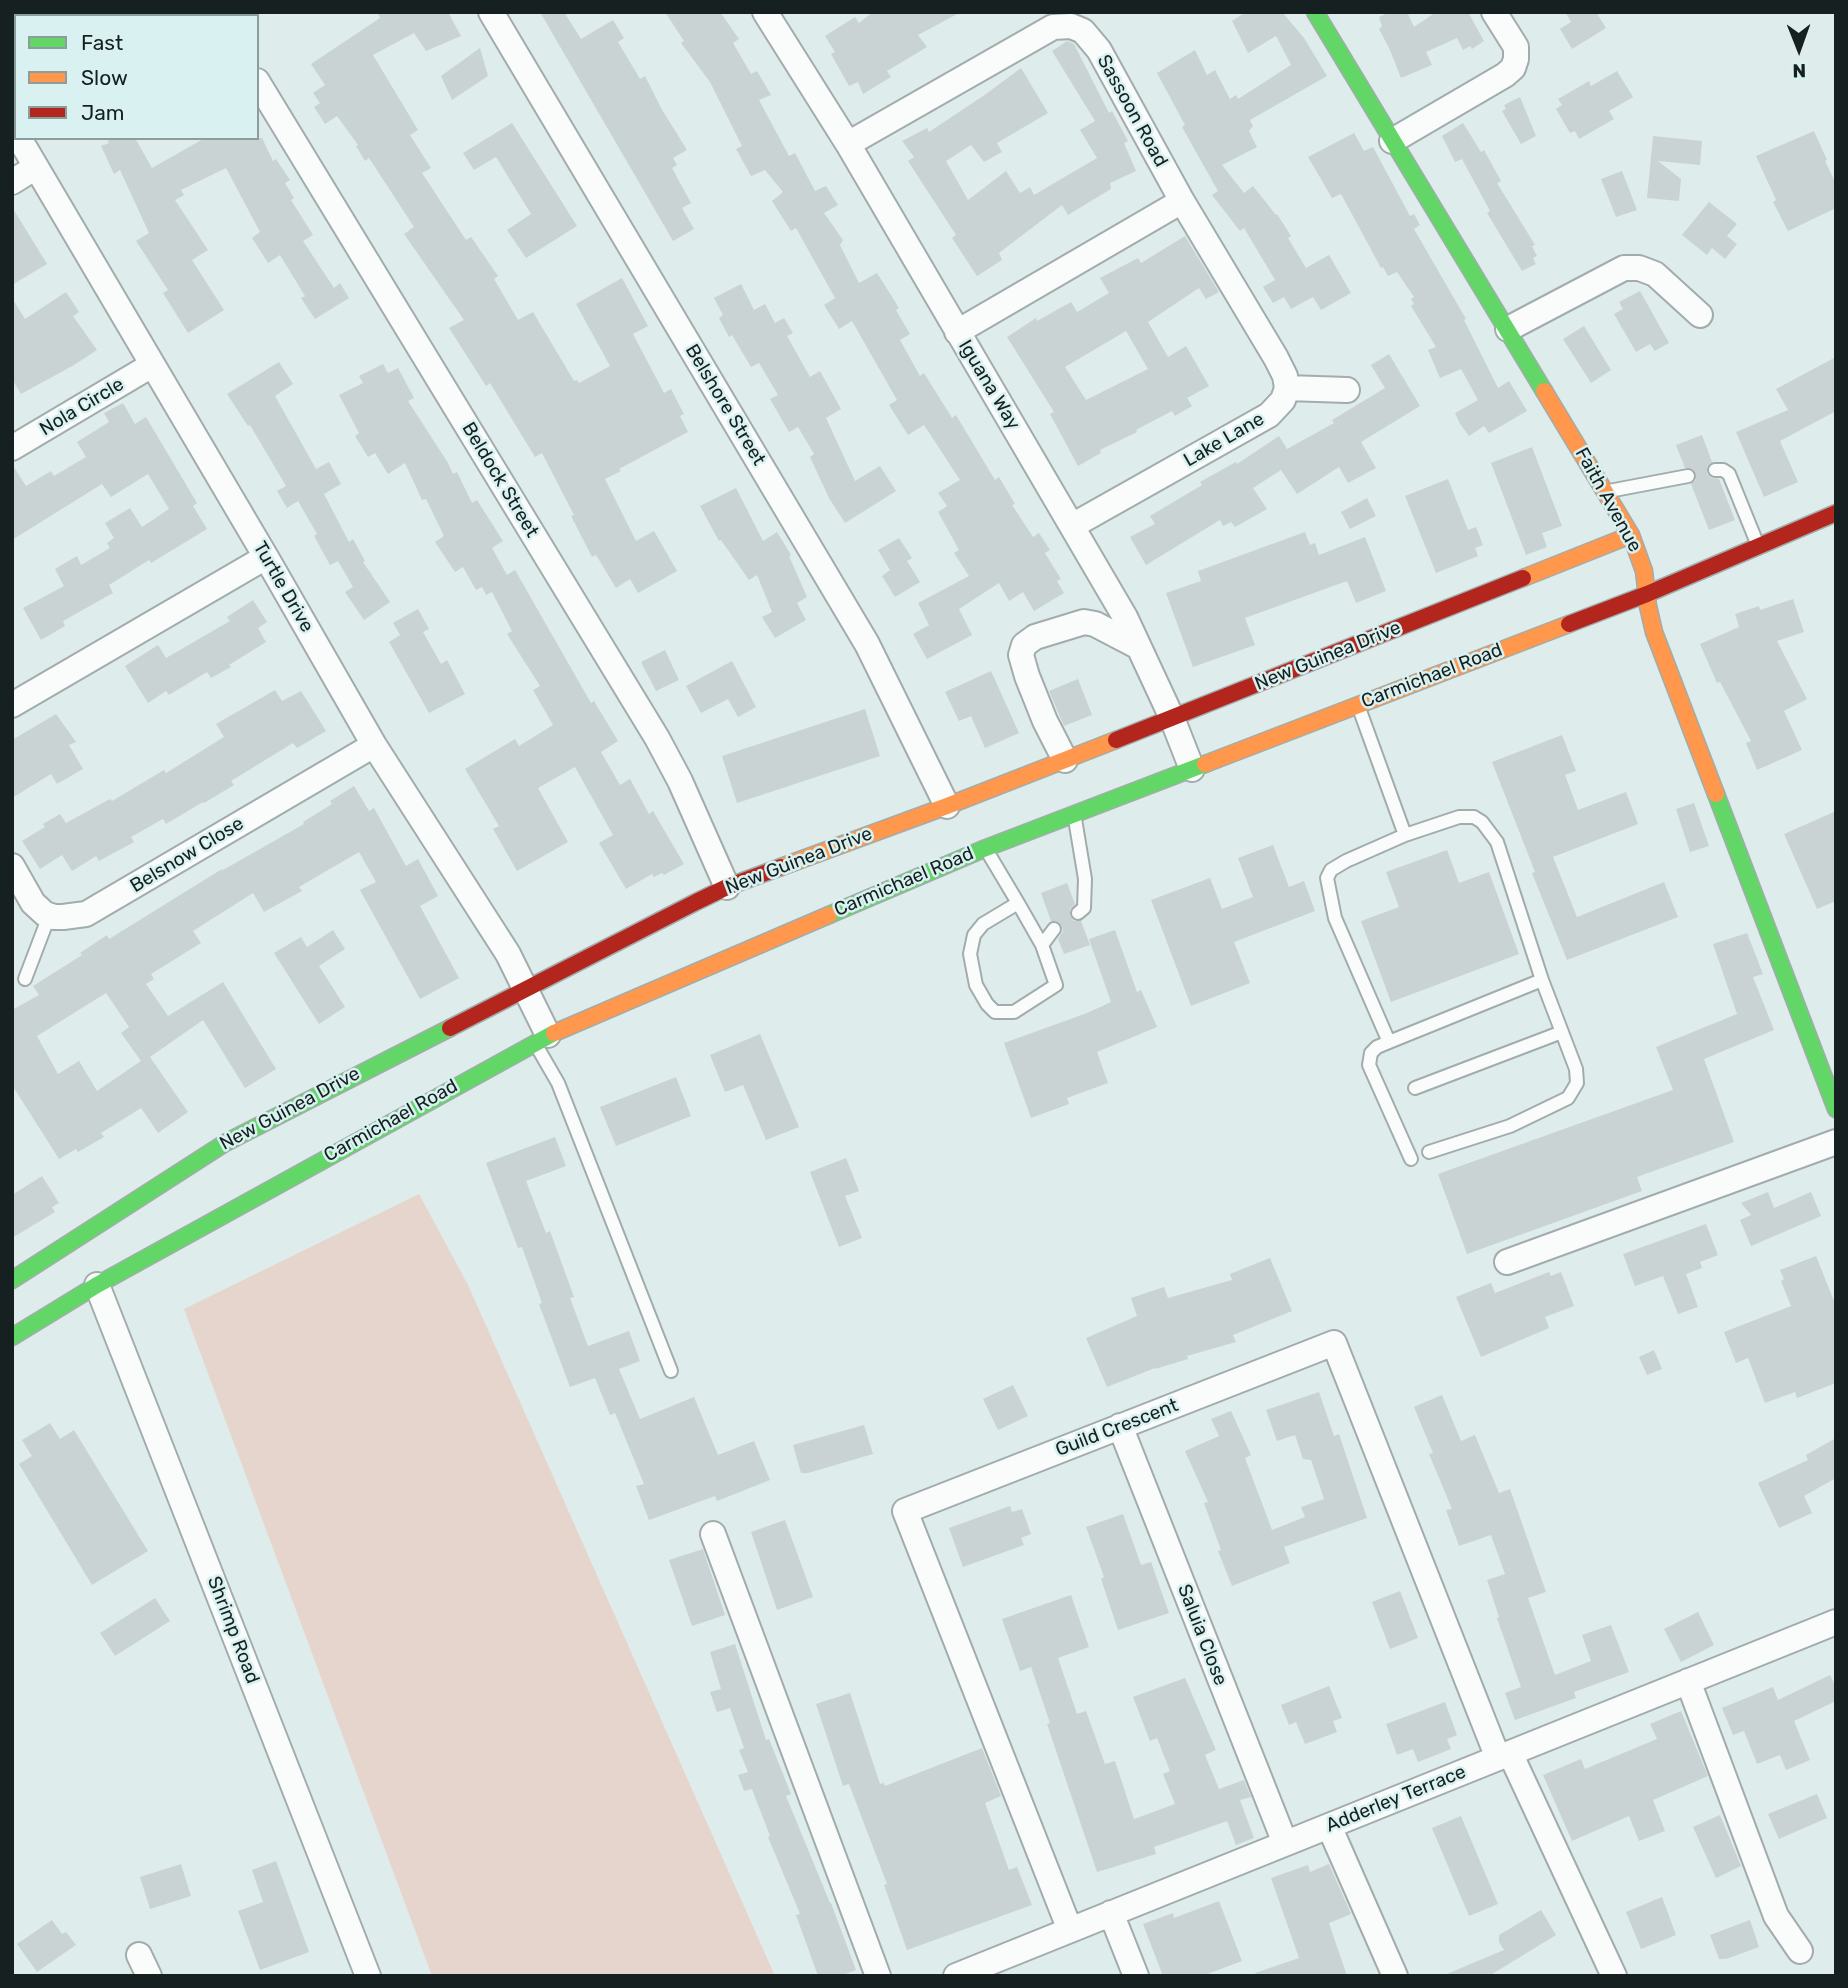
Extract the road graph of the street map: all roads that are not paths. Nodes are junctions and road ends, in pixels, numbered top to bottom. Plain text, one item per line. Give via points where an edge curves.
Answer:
1 (491, 12) edge
2 (765, 12) edge
3 (1315, 12) edge
4 (1494, 12) edge
5 (1075, 19) edge
6 (259, 84) edge
7 (20, 140) edge
8 (1392, 141) junction
9 (848, 145) junction
10 (36, 167) junction
11 (12, 182) edge
12 (1182, 201) junction
13 (1700, 315) dead end
14 (1508, 329) junction
15 (957, 332) junction
16 (152, 365) junction
17 (1287, 388) junction
18 (1347, 390) dead end
19 (12, 448) edge
20 (1716, 470) dead end
21 (1688, 476) dead end
22 (1605, 492) junction
23 (1836, 513) edge
24 (1072, 526) junction
25 (1632, 536) junction
26 (1758, 546) junction
27 (266, 557) junction
28 (1647, 594) junction
29 (1139, 647) junction
30 (1357, 704) junction
31 (12, 705) edge
32 (1172, 718) junction
33 (374, 745) junction
34 (1065, 760) junction
35 (1192, 769) junction
36 (947, 806) junction
37 (1075, 815) junction
38 (1405, 835) junction
39 (986, 848) junction
40 (12, 866) edge
41 (727, 887) junction
42 (1018, 903) junction
43 (1078, 913) dead end
44 (49, 916) junction
45 (1054, 929) dead end
46 (1042, 945) junction
47 (25, 979) dead end
48 (1542, 980) junction
49 (526, 987) junction
50 (1562, 1032) junction
51 (541, 1038) junction
52 (1389, 1042) junction
53 (1415, 1088) dead end
54 (1836, 1109) edge
55 (1836, 1142) edge
56 (1429, 1152) dead end
57 (1411, 1159) dead end
58 (1507, 1262) dead end
59 (12, 1280) edge
60 (97, 1285) junction
61 (12, 1337) edge
62 (671, 1371) dead end
63 (1120, 1426) junction
64 (713, 1534) dead end
65 (1836, 1622) edge
66 (1689, 1681) junction
67 (1504, 1756) junction
68 (1329, 1826) junction
69 (1285, 1843) junction
70 (1111, 1913) junction
71 (1070, 1930) junction
72 (1800, 1951) dead end
73 (368, 1976) edge
74 (878, 1976) edge
75 (956, 1976) edge
76 (1136, 1976) edge
77 (1395, 1976) edge
78 (1614, 1976) edge

1 - 36 street, Belshore Street via 867,644
2 - 9 street, Iguana Way
3 - 8 street, Faith Avenue
4 - 8 street via 1516,47 1513,68
5 - 9 street, Sassoon Road via 1053,27
5 - 12 street, Sassoon Road via 1099,50
6 - 41 street, Beldock Street via 657,738
7 - 10 street, Turtle Drive
8 - 14 street, Faith Avenue
9 - 15 street, Iguana Way
10 - 11 street
10 - 16 street, Turtle Drive
12 - 15 street
12 - 17 street via 1276,358
13 - 14 street via 1655,274 1624,268
14 - 22 street, Faith Avenue
15 - 24 street, Iguana Way
16 - 19 street, Nola Circle
16 - 27 street, Turtle Drive
17 - 18 street
17 - 24 street, Lake Lane via 1269,415
20 - 26 lane via 1729,474
21 - 22 lane
22 - 25 street, Faith Avenue
23 - 26 street, Carmichael Road
24 - 29 street, Iguana Way
25 - 28 street, Faith Avenue
25 - 32 street, New Guinea Drive
26 - 28 street, Carmichael Road
27 - 31 street
27 - 33 street, Turtle Drive
28 - 30 street, Carmichael Road
28 - 54 street, Faith Avenue via 1654,632
29 - 32 street, Iguana Way
29 - 34 street via 1084,622 1035,637 1024,645 1021,655 1027,676
30 - 35 street, Carmichael Road
30 - 38 lane
32 - 34 street, New Guinea Drive
32 - 35 street, Iguana Way
33 - 44 street, Belsnow Close via 92,911
33 - 49 street, Turtle Drive
34 - 36 street, New Guinea Drive
35 - 37 street, Carmichael Road
36 - 41 street, New Guinea Drive
37 - 39 street, Carmichael Road
37 - 43 lane via 1084,879 1084,908
38 - 48 lane via 1458,817 1482,822 1497,842
38 - 52 lane via 1346,861 1327,878 1335,918
39 - 42 lane
39 - 51 street, Carmichael Road
40 - 44 street via 33,903
41 - 49 street, New Guinea Drive
42 - 46 lane
42 - 46 lane via 983,924 974,935 970,954 976,985 995,1012 1014,1012 1056,985
44 - 47 lane
45 - 46 lane
48 - 50 lane
48 - 52 lane
49 - 51 street, Turtle Drive
49 - 59 street, New Guinea Drive via 225,1143
50 - 53 lane
50 - 56 lane via 1576,1069 1577,1083 1568,1098 1510,1126
51 - 60 street, Carmichael Road
51 - 62 lane
52 - 57 lane via 1371,1053 1369,1065
55 - 58 street
60 - 61 street, Carmichael Road
60 - 73 street, Shrimp Road
63 - 67 street, Guild Crescent via 1334,1343
63 - 69 street, Saluia Close
63 - 71 street, Guild Crescent via 905,1511
64 - 74 street
65 - 66 street, Adderley Terrace
66 - 67 street, Adderley Terrace
66 - 72 street via 1776,1916
67 - 68 street, Adderley Terrace
67 - 78 street
68 - 69 street, Adderley Terrace
68 - 77 street
69 - 70 street, Adderley Terrace
70 - 71 street, Adderley Terrace
70 - 76 street
71 - 75 street, Adderley Terrace

